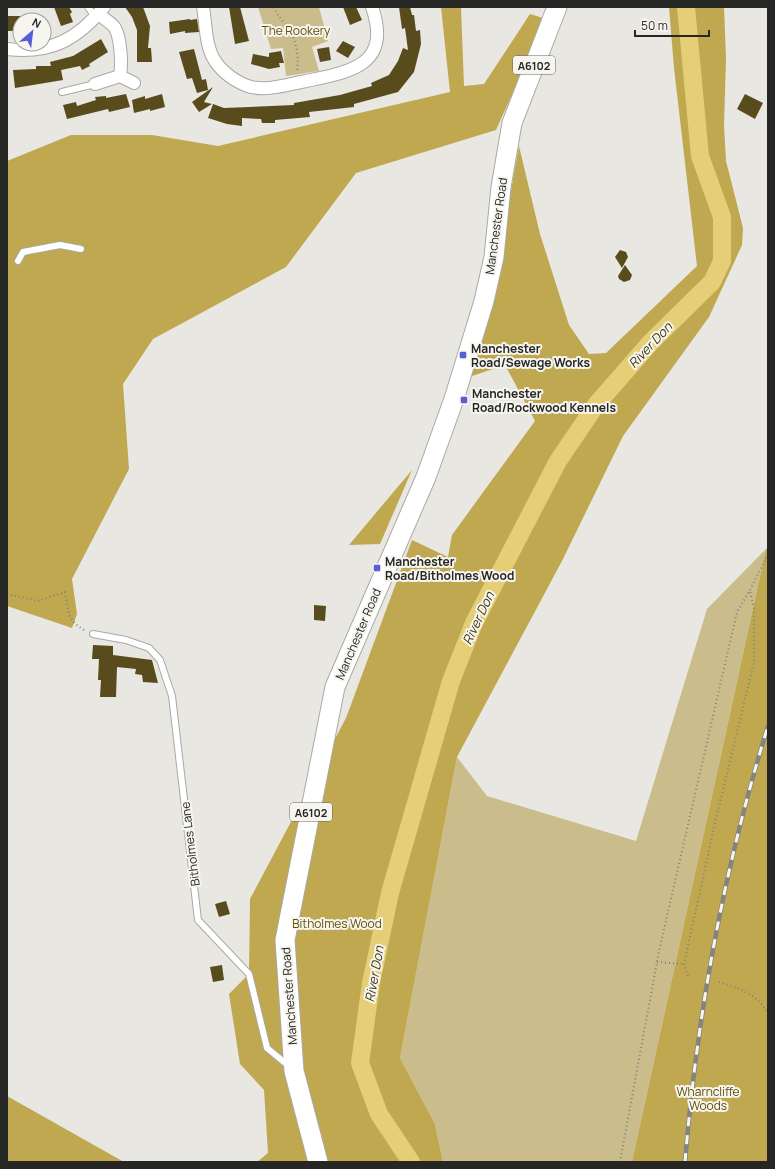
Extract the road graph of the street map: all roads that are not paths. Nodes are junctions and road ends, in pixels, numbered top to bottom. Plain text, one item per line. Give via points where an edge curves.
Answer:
1 (203, 7) edge
2 (372, 7) edge
3 (557, 7) edge
4 (96, 11) edge
5 (7, 49) edge
6 (120, 76) junction
7 (134, 83) dead end
8 (95, 84) joint
9 (62, 92) dead end
10 (81, 248) dead end
11 (18, 261) dead end
12 (93, 634) road end
13 (294, 1071) junction
14 (318, 1162) edge

1 - 2 street via 210,51 215,60 230,77 240,83 268,88 344,74 364,64 377,44 378,22
3 - 13 main road, Manchester Road / A6102 via 512,123 501,187 494,257 484,302 454,399 426,477 335,687 285,940
4 - 5 street via 72,37 56,46 26,51
4 - 6 street via 114,27 117,34
6 - 7 street
6 - 8 street
8 - 9 lane
10 - 11 lane via 60,245 23,252
12 - 13 lane, Bitholmes Lane via 149,648 160,660 172,696 198,920 249,974 267,1048
13 - 14 main road, Manchester Road / A6102

